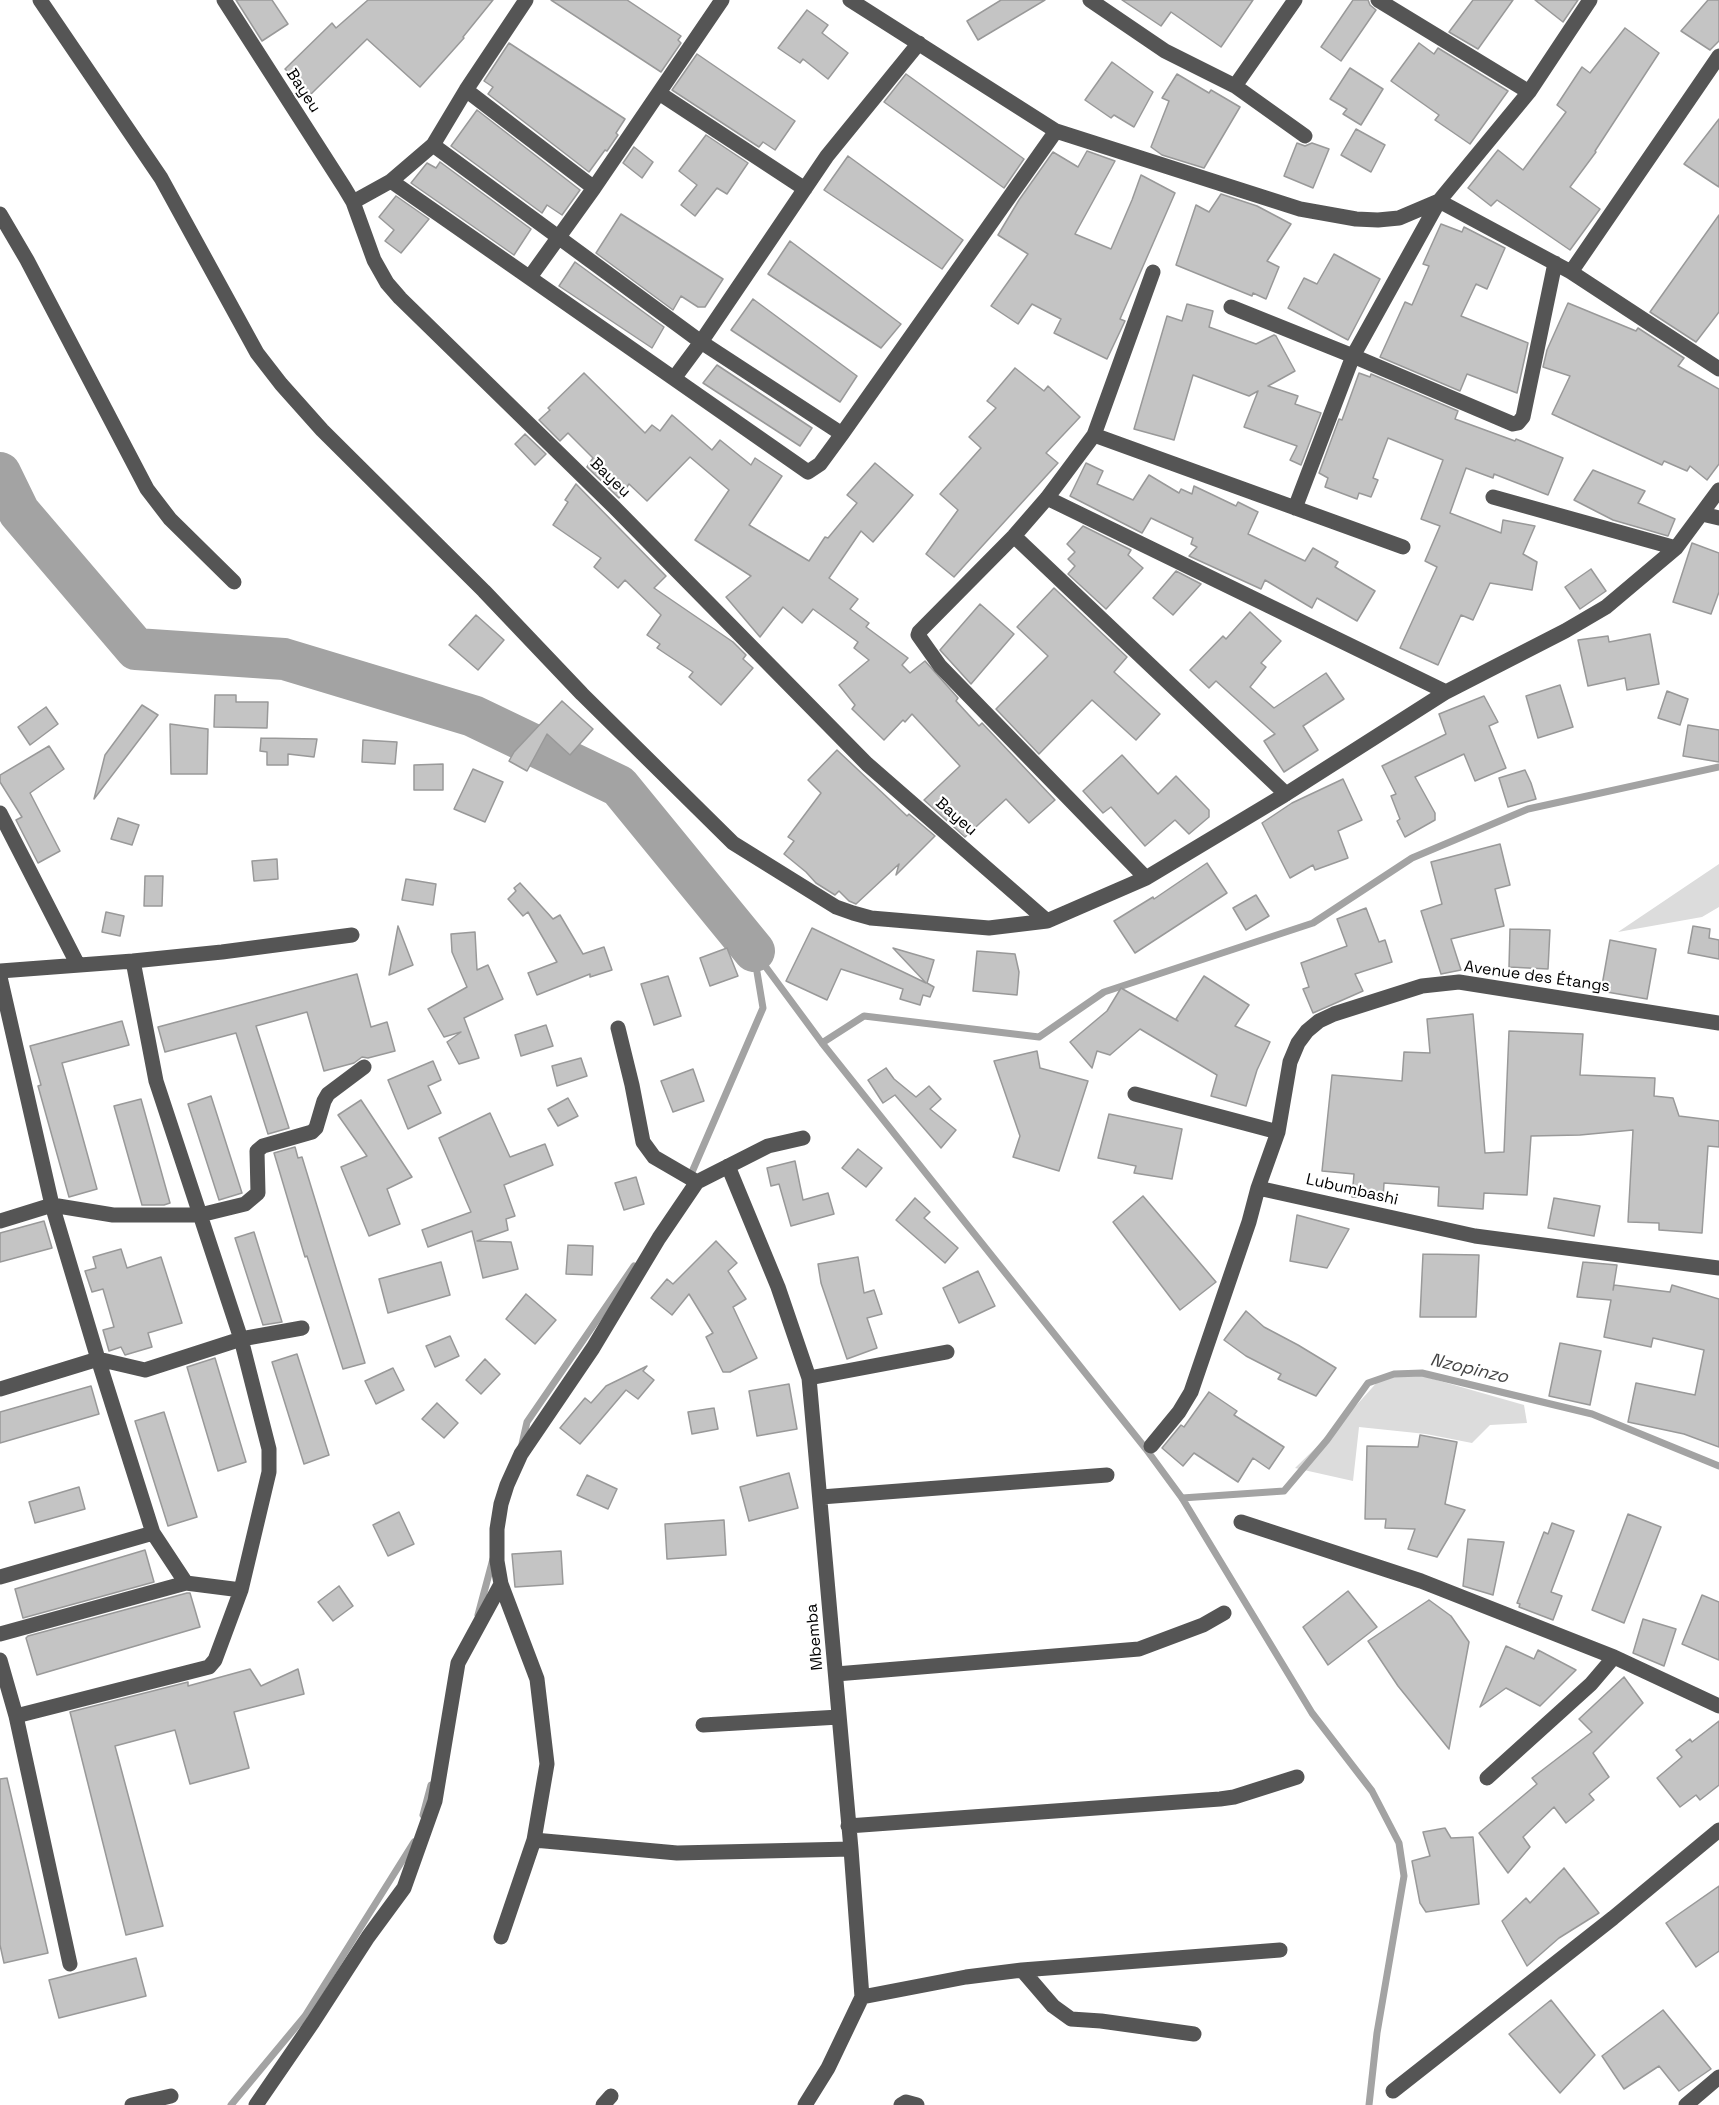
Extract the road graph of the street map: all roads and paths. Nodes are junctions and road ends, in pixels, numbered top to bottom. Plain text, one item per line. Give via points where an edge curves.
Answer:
1 (40, 0) edge
2 (224, 0) edge
3 (526, 0) edge
4 (722, 0) edge
5 (850, 0) edge
6 (1090, 0) edge
7 (1295, 0) edge
8 (1378, 0) edge
9 (1590, 0) edge
10 (919, 44) junction
11 (1719, 56) edge
12 (1235, 87) junction
13 (466, 90) junction
14 (1529, 92) junction
15 (658, 93) junction
16 (1056, 130) junction
17 (1305, 136) dead end
18 (433, 145) junction
19 (392, 181) junction
20 (594, 188) junction
21 (805, 189) junction
22 (1439, 201) junction
23 (353, 202) junction
24 (0, 214) edge
25 (558, 239) junction
26 (1555, 263) junction
27 (1153, 272) dead end
28 (1571, 272) junction
29 (530, 278) junction
30 (1231, 307) dead end
31 (701, 342) junction
32 (1353, 356) junction
33 (1719, 369) edge
34 (675, 377) junction
35 (842, 434) junction
36 (1095, 435) junction
37 (1719, 490) edge
38 (1493, 497) dead end
39 (1047, 498) junction
40 (1295, 508) junction
41 (1702, 514) junction
42 (1719, 518) edge
43 (1014, 536) junction
44 (1403, 548) dead end
45 (1676, 548) junction
46 (234, 582) dead end
47 (1446, 692) junction
48 (1286, 794) junction
49 (0, 813) edge
50 (1146, 878) junction
51 (1047, 921) junction
52 (352, 935) dead end
53 (133, 961) junction
54 (78, 965) junction
55 (0, 970) edge
56 (0, 977) edge
57 (1719, 1023) edge
58 (618, 1028) dead end
59 (364, 1067) dead end
60 (1135, 1094) dead end
61 (1278, 1132) junction
62 (803, 1138) dead end
63 (728, 1166) junction
64 (697, 1182) junction
65 (1258, 1188) junction
66 (52, 1205) junction
67 (200, 1215) junction
68 (0, 1221) edge
69 (1719, 1268) edge
70 (302, 1328) dead end
71 (241, 1339) junction
72 (947, 1352) dead end
73 (98, 1359) junction
74 (809, 1378) junction
75 (0, 1389) edge
76 (1151, 1446) dead end
77 (1107, 1475) dead end
78 (821, 1497) junction
79 (1241, 1522) dead end
80 (153, 1533) junction
81 (0, 1577) edge
82 (186, 1582) junction
83 (501, 1584) junction
84 (241, 1590) junction
85 (1224, 1613) dead end
86 (0, 1634) edge
87 (1614, 1657) junction
88 (0, 1660) edge
89 (836, 1674) junction
90 (1719, 1706) edge
91 (16, 1716) junction
92 (839, 1717) junction
93 (703, 1725) dead end
94 (1297, 1777) dead end
95 (1487, 1778) dead end
96 (848, 1827) junction
97 (1719, 1830) edge
98 (534, 1840) junction
99 (851, 1849) junction
100 (501, 1937) dead end
101 (1280, 1950) dead end
102 (70, 1964) dead end
103 (1022, 1971) junction
104 (862, 1997) junction
105 (1194, 2034) dead end
106 (1719, 2078) edge
107 (1393, 2091) dead end
108 (171, 2096) dead end
109 (132, 2105) edge
110 (256, 2105) edge
111 (805, 2105) edge
112 (901, 2105) edge
113 (917, 2105) edge
114 (1686, 2105) edge

1 - 51 street via 161,178 257,353 281,384 582,694 734,843 836,907 862,915 989,928
2 - 23 street, Bayeu
3 - 13 street
4 - 15 street
5 - 10 street
6 - 12 street via 1165,51
7 - 12 street
8 - 14 street
9 - 14 street
10 - 16 street
10 - 21 street via 827,156
11 - 28 street
12 - 17 street
13 - 18 street
13 - 20 street
14 - 22 street
15 - 20 street
15 - 21 street
16 - 22 street via 1300,209 1378,220 1399,218
16 - 35 street
18 - 19 street
18 - 25 street
19 - 23 street
19 - 29 street
20 - 25 street
21 - 31 street
22 - 26 street
22 - 32 street
23 - 51 street, Bayeu via 374,260 400,298 614,507 867,764
24 - 46 street via 147,489 170,519
25 - 29 street
25 - 31 street
26 - 28 street
26 - 32 street via 1524,413 1518,423
27 - 36 street
28 - 33 street
29 - 34 street
30 - 32 street
31 - 34 street
31 - 35 street
32 - 40 street
34 - 35 street via 808,472 820,464
36 - 39 street
36 - 40 street
37 - 41 street
38 - 45 street
39 - 43 street
39 - 47 street
40 - 44 street
41 - 42 street
41 - 45 street
43 - 48 street
43 - 50 street via 919,632 919,639 940,666
45 - 47 street via 1587,619
47 - 48 street
48 - 50 street
49 - 54 street
50 - 51 street
52 - 53 street
53 - 54 street
53 - 67 street via 156,1081
54 - 55 street
56 - 66 street
57 - 61 street, Avenue des Étangs via 1459,982 1422,986 1334,1014 1307,1031 1290,1062
58 - 64 street via 643,1142 654,1157
59 - 67 street via 328,1094 312,1132 257,1151 258,1193 253,1199
60 - 61 street
61 - 65 street, Avenue des Étangs
62 - 63 street via 768,1146
63 - 64 street
63 - 74 street, Mbemba via 778,1287
64 - 83 street via 521,1454 507,1485 497,1529
65 - 69 street, Lubumbashi via 1475,1236
65 - 76 street via 1250,1222 1191,1392
66 - 67 street via 113,1215
66 - 68 street
66 - 73 street
67 - 71 street
70 - 71 street
71 - 73 street via 145,1370
71 - 84 street via 269,1449 269,1473
72 - 74 street
73 - 75 street
73 - 80 street
74 - 78 street, Mbemba
77 - 78 street
78 - 89 street, Mbemba
79 - 87 street via 1421,1581
80 - 81 street
80 - 82 street
82 - 84 street
82 - 86 street
83 - 98 street via 537,1679 547,1764
83 - 110 street via 458,1663 435,1801 404,1888
84 - 91 street via 209,1667
85 - 89 street via 1139,1649
87 - 90 street
87 - 95 street via 1591,1684
88 - 91 street
89 - 92 street, Mbemba
91 - 102 street
92 - 93 street
92 - 96 street, Mbemba
94 - 96 street via 1214,1800
96 - 99 street, Mbemba
97 - 107 street
98 - 99 street via 677,1852
98 - 100 street
99 - 104 street, Mbemba
101 - 103 street
103 - 104 street via 966,1977
103 - 105 street via 1053,2006 1071,2019
104 - 111 street, Mbemba via 828,2068
106 - 114 street
108 - 109 street
112 - 113 street

